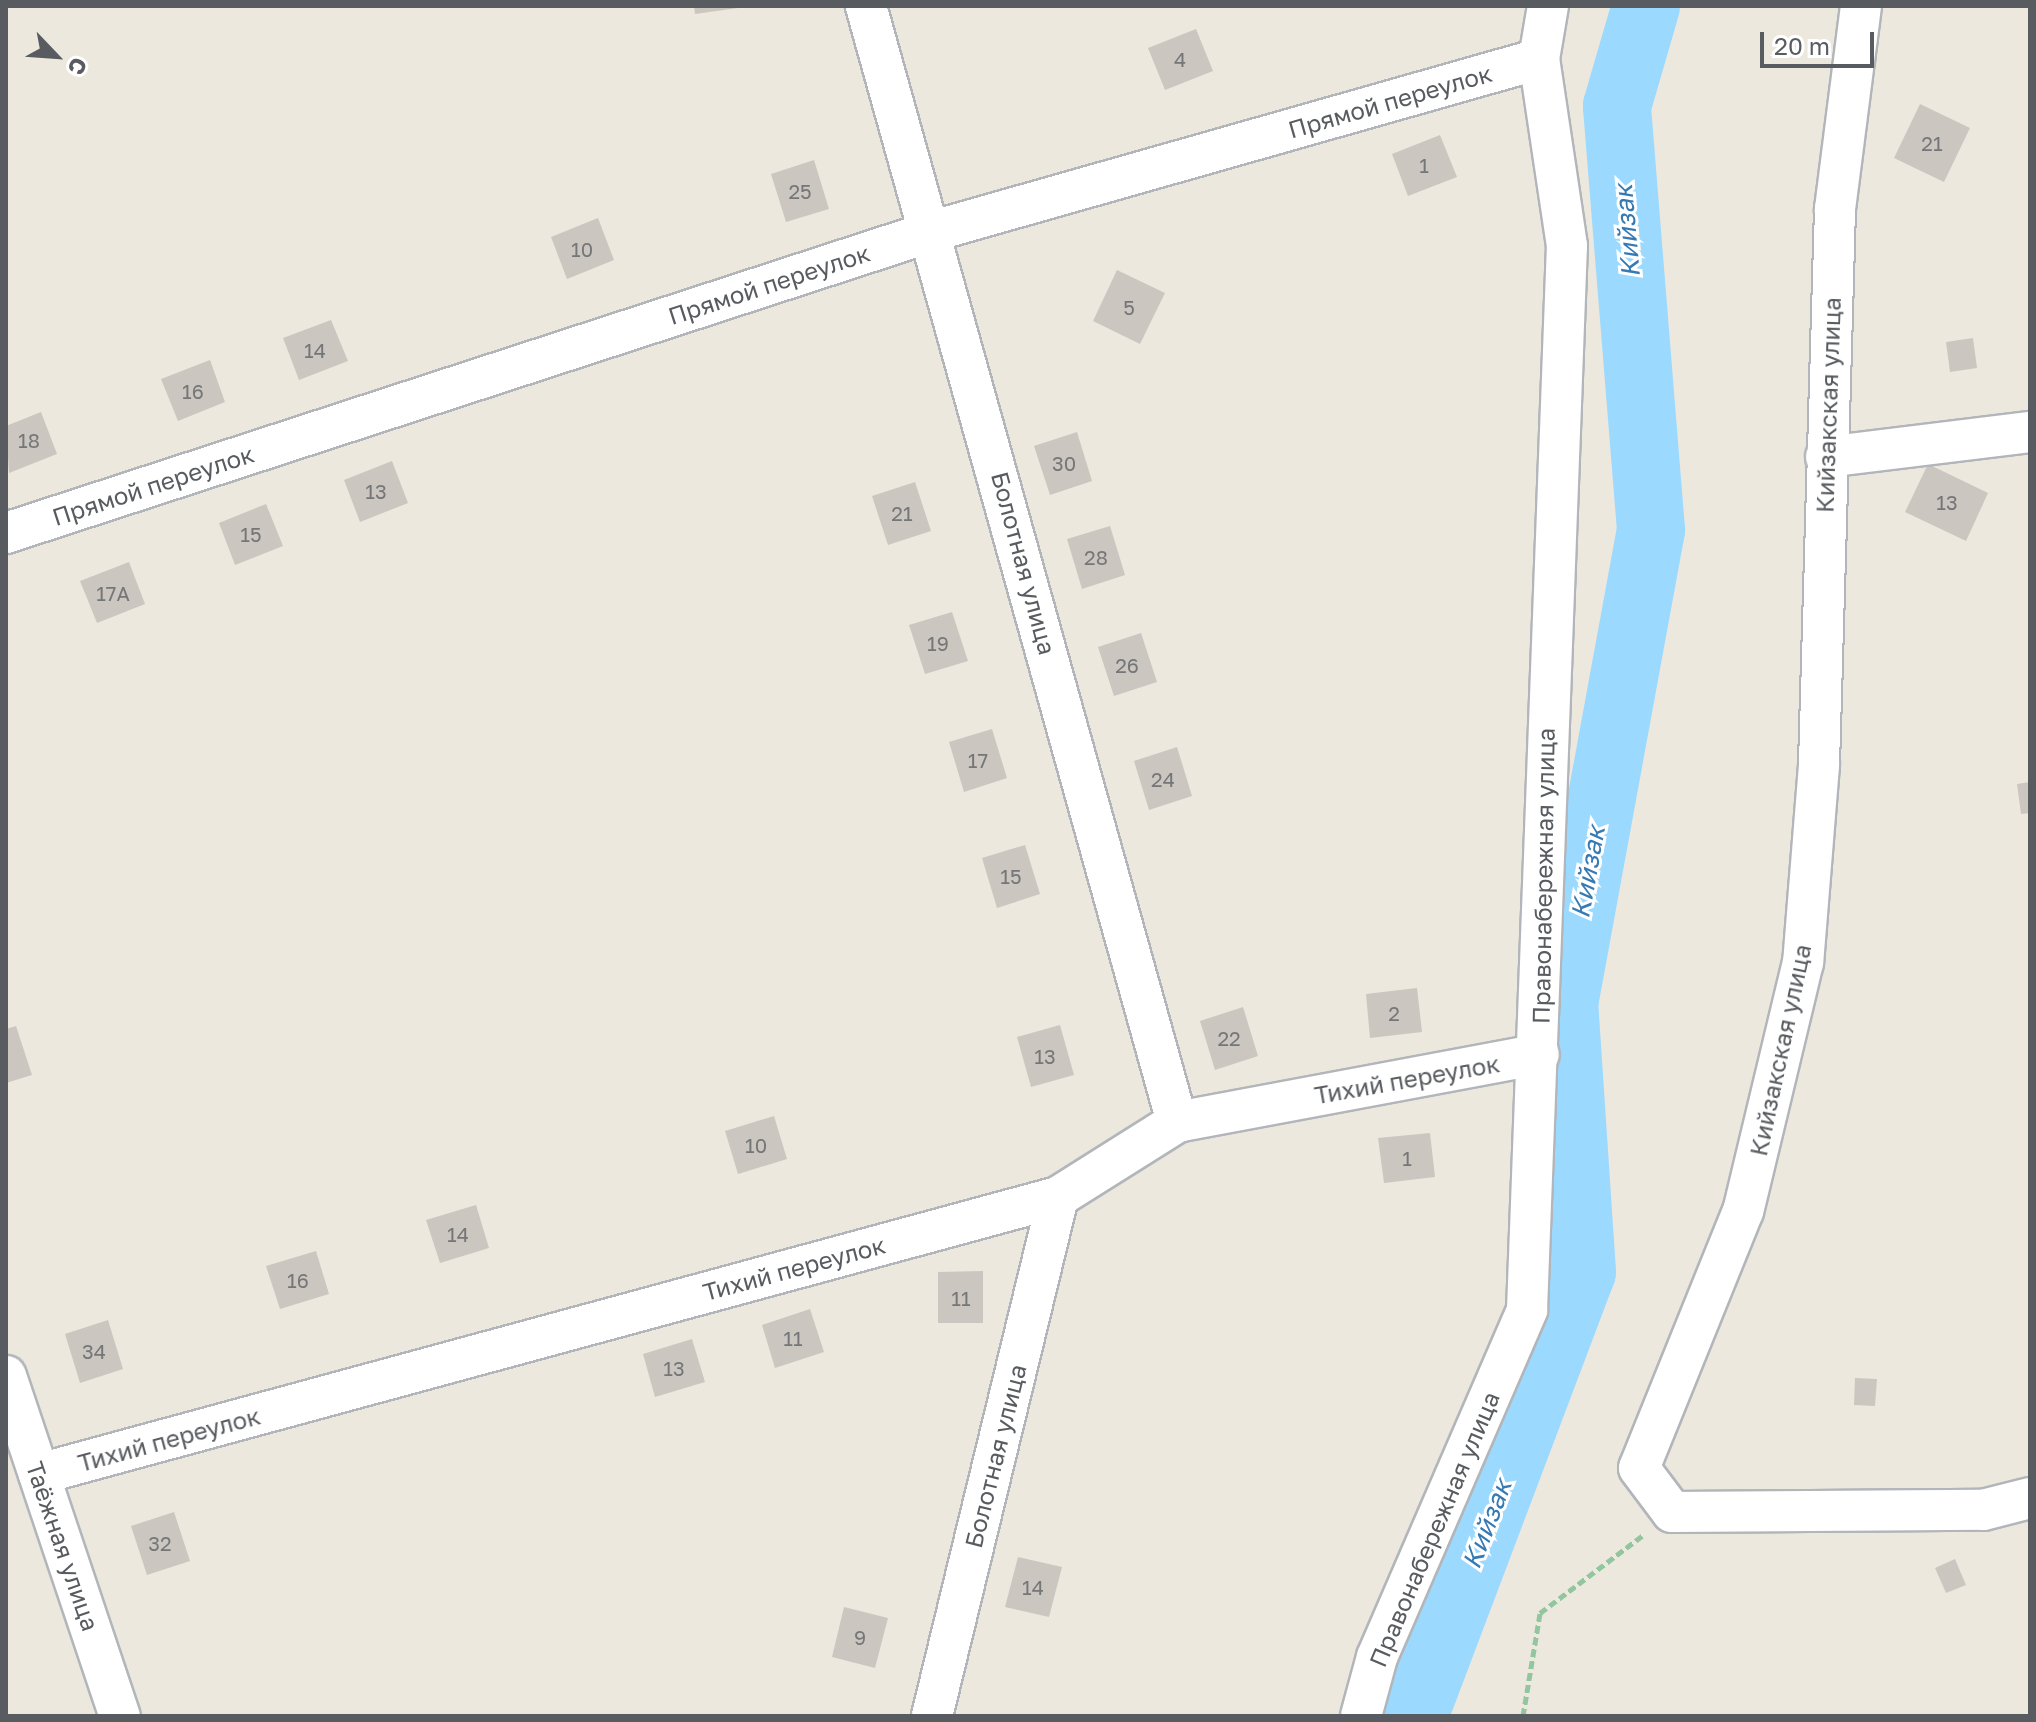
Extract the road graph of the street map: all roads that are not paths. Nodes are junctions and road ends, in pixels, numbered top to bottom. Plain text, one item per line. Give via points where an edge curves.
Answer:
1 (866, 6) edge
2 (1548, 6) edge
3 (1861, 6) edge
4 (1539, 59) junction
5 (933, 231) junction
6 (2030, 432) edge
7 (1826, 457) junction
8 (6, 533) edge
9 (1539, 1054) junction
10 (1177, 1122) junction
11 (1058, 1197) junction
12 (6, 1376) edge
13 (39, 1474) junction
14 (2030, 1498) edge
15 (120, 1716) edge
16 (932, 1716) edge
17 (1361, 1716) edge

1 - 5 street, Болотная улица
2 - 4 street, Правонабережная улица
3 - 7 street, Кийзакская улица via 1835,209
4 - 5 street, Прямой переулок
4 - 9 street, Правонабережная улица via 1567,246
5 - 8 street, Прямой переулок
5 - 10 street, Болотная улица
6 - 7 street
7 - 14 street, Кийзакская улица via 1819,765 1803,962 1743,1211 1639,1468 1672,1512 1983,1510
9 - 10 street, Тихий переулок
9 - 17 street, Правонабережная улица via 1527,1310 1377,1657
10 - 11 street, Тихий переулок
11 - 13 street, Тихий переулок
11 - 16 street, Болотная улица
12 - 13 street, Таёжная улица
13 - 15 street, Таёжная улица

